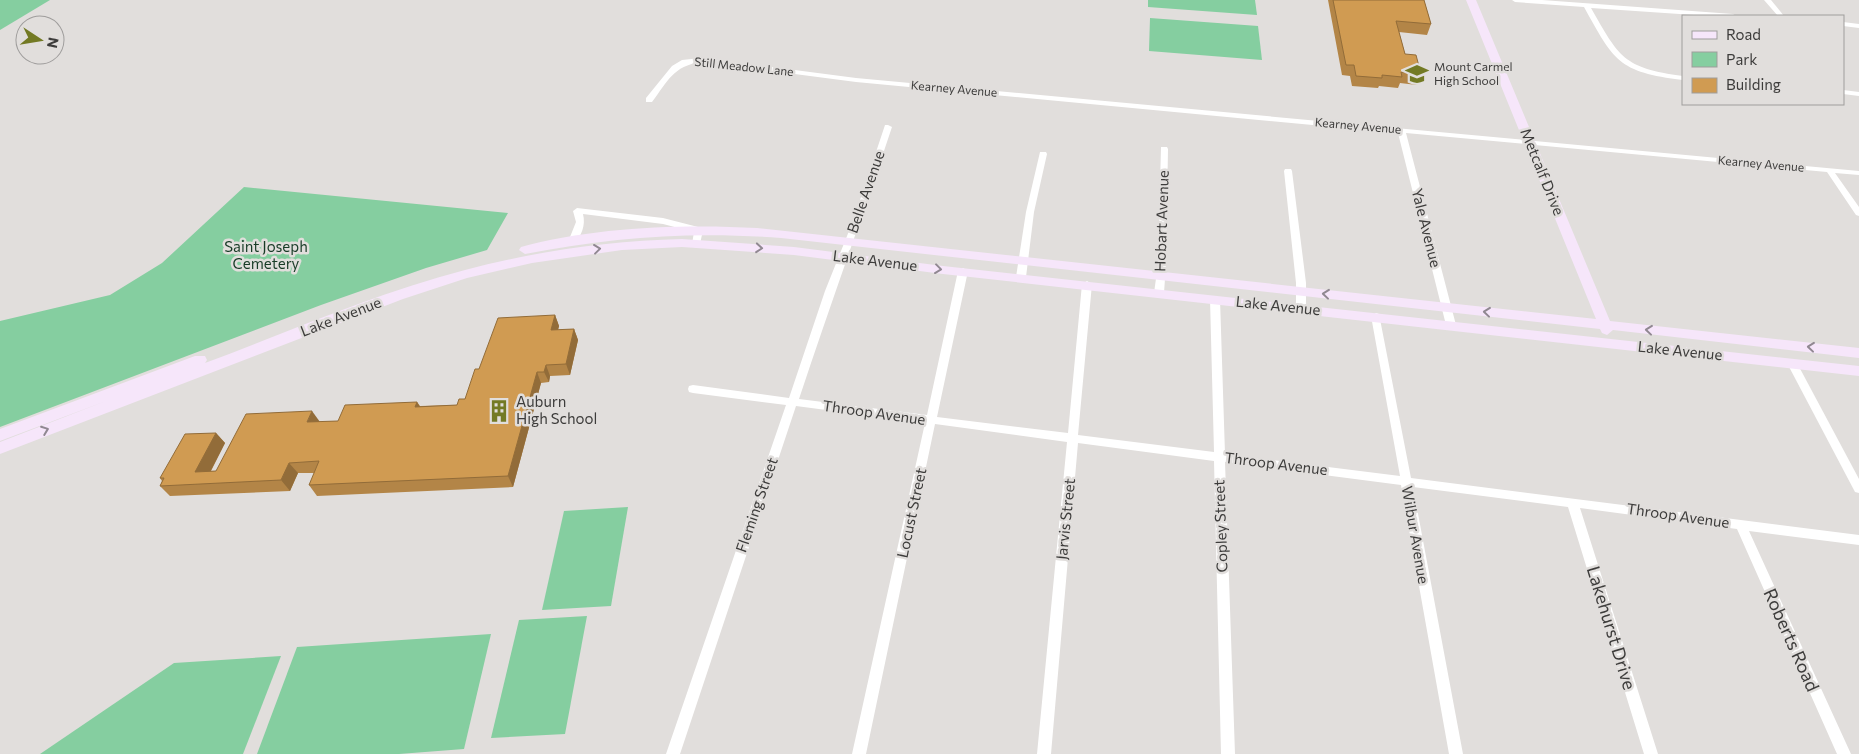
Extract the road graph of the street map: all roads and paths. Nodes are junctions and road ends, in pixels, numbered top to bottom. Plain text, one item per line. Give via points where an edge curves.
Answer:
1 (1472, 0) edge
2 (1515, 0) edge
3 (1767, 0) edge
4 (1586, 5) junction
5 (1719, 15) edge
6 (1780, 15) edge
7 (1844, 24) edge
8 (1859, 26) edge
9 (1682, 78) edge
10 (856, 80) joint
11 (1844, 92) edge
12 (1859, 94) edge
13 (649, 100) dead end
14 (888, 127) dead end
15 (1401, 130) junction
16 (1530, 142) junction
17 (1164, 149) dead end
18 (1043, 154) dead end
19 (1288, 170) dead end
20 (1829, 170) junction
21 (1859, 173) edge
22 (1859, 213) edge
23 (699, 230) junction
24 (849, 241) junction
25 (572, 242) junction
26 (696, 244) junction
27 (842, 257) junction
28 (1024, 260) junction
29 (963, 272) junction
30 (1161, 276) junction
31 (1022, 277) junction
32 (1087, 284) junction
33 (1301, 291) junction
34 (1159, 293) junction
35 (1215, 299) junction
36 (1446, 307) junction
37 (1302, 308) junction
38 (1376, 316) junction
39 (1603, 324) junction
40 (1451, 325) junction
41 (1614, 343) junction
42 (1859, 353) edge
43 (1792, 363) junction
44 (1859, 371) edge
45 (693, 389) dead end
46 (793, 401) junction
47 (932, 421) junction
48 (0, 435) edge
49 (1073, 438) junction
50 (0, 448) edge
51 (1219, 458) junction
52 (1406, 481) junction
53 (1859, 489) edge
54 (1572, 502) junction
55 (1741, 525) junction
56 (1859, 540) edge
57 (673, 754) edge
58 (859, 754) edge
59 (1044, 754) edge
60 (1228, 754) edge
61 (1456, 754) edge
62 (1651, 754) edge
63 (1844, 754) edge

1 - 16 main road, Metcalf Drive
2 - 4 street
3 - 6 street
4 - 5 street
4 - 9 street via 1619,59 1649,73
7 - 8 street
10 - 13 street, Still Meadow Lane via 701,60 685,62 675,68
10 - 15 street, Kearney Avenue
11 - 12 street
14 - 24 street, Belle Avenue
15 - 16 street, Kearney Avenue
15 - 36 street, Yale Avenue
16 - 20 street, Kearney Avenue
16 - 39 main road, Metcalf Drive
17 - 30 street, Hobart Avenue
18 - 28 street
19 - 33 street
20 - 21 street, Kearney Avenue
20 - 22 street
23 - 24 main road, Lake Avenue
23 - 25 main road, Lake Avenue via 644,232
23 - 25 street, Lake Avenue via 664,221 576,211 581,221
23 - 26 street
24 - 27 street, Belle Avenue
24 - 28 main road, Lake Avenue
25 - 48 main road, Lake Avenue via 508,254 425,277
26 -> 27 main road, Lake Avenue
50 -> 26 main road, Lake Avenue via 457,276 571,252 644,244
27 -> 29 main road, Lake Avenue
27 - 46 street, Fleming Street
28 - 30 main road, Lake Avenue
28 - 31 street
29 - 31 main road, Lake Avenue
29 - 47 street, Locust Street
30 - 33 main road, Lake Avenue
30 - 34 street, Hobart Avenue
31 - 32 main road, Lake Avenue
32 - 34 main road, Lake Avenue
32 - 49 street, Jarvis Street
36 -> 33 main road, Lake Avenue
33 - 37 street
34 - 35 main road, Lake Avenue
35 - 37 main road, Lake Avenue
35 - 51 street, Copley Street
39 -> 36 main road, Lake Avenue
36 - 40 street, Yale Avenue
37 - 38 main road, Lake Avenue
38 - 40 main road, Lake Avenue
38 - 52 street, Wilbur Avenue
39 - 41 main road, Metcalf Drive
42 -> 39 main road, Lake Avenue
40 - 41 main road, Lake Avenue
41 - 43 main road, Lake Avenue
43 - 44 main road, Lake Avenue
43 - 53 street
45 - 46 street, Throop Avenue
46 - 47 street, Throop Avenue
46 - 57 street, Fleming Street
47 - 49 street, Throop Avenue
47 - 58 street, Locust Street
49 - 51 street, Throop Avenue
49 - 59 street, Jarvis Street
51 - 52 street, Throop Avenue
51 - 60 street, Copley Street
52 - 54 street, Throop Avenue
52 - 61 street, Wilbur Avenue
54 - 55 street, Throop Avenue
54 - 62 street, Lakehurst Drive
55 - 56 street, Throop Avenue
55 - 63 street, Roberts Road

